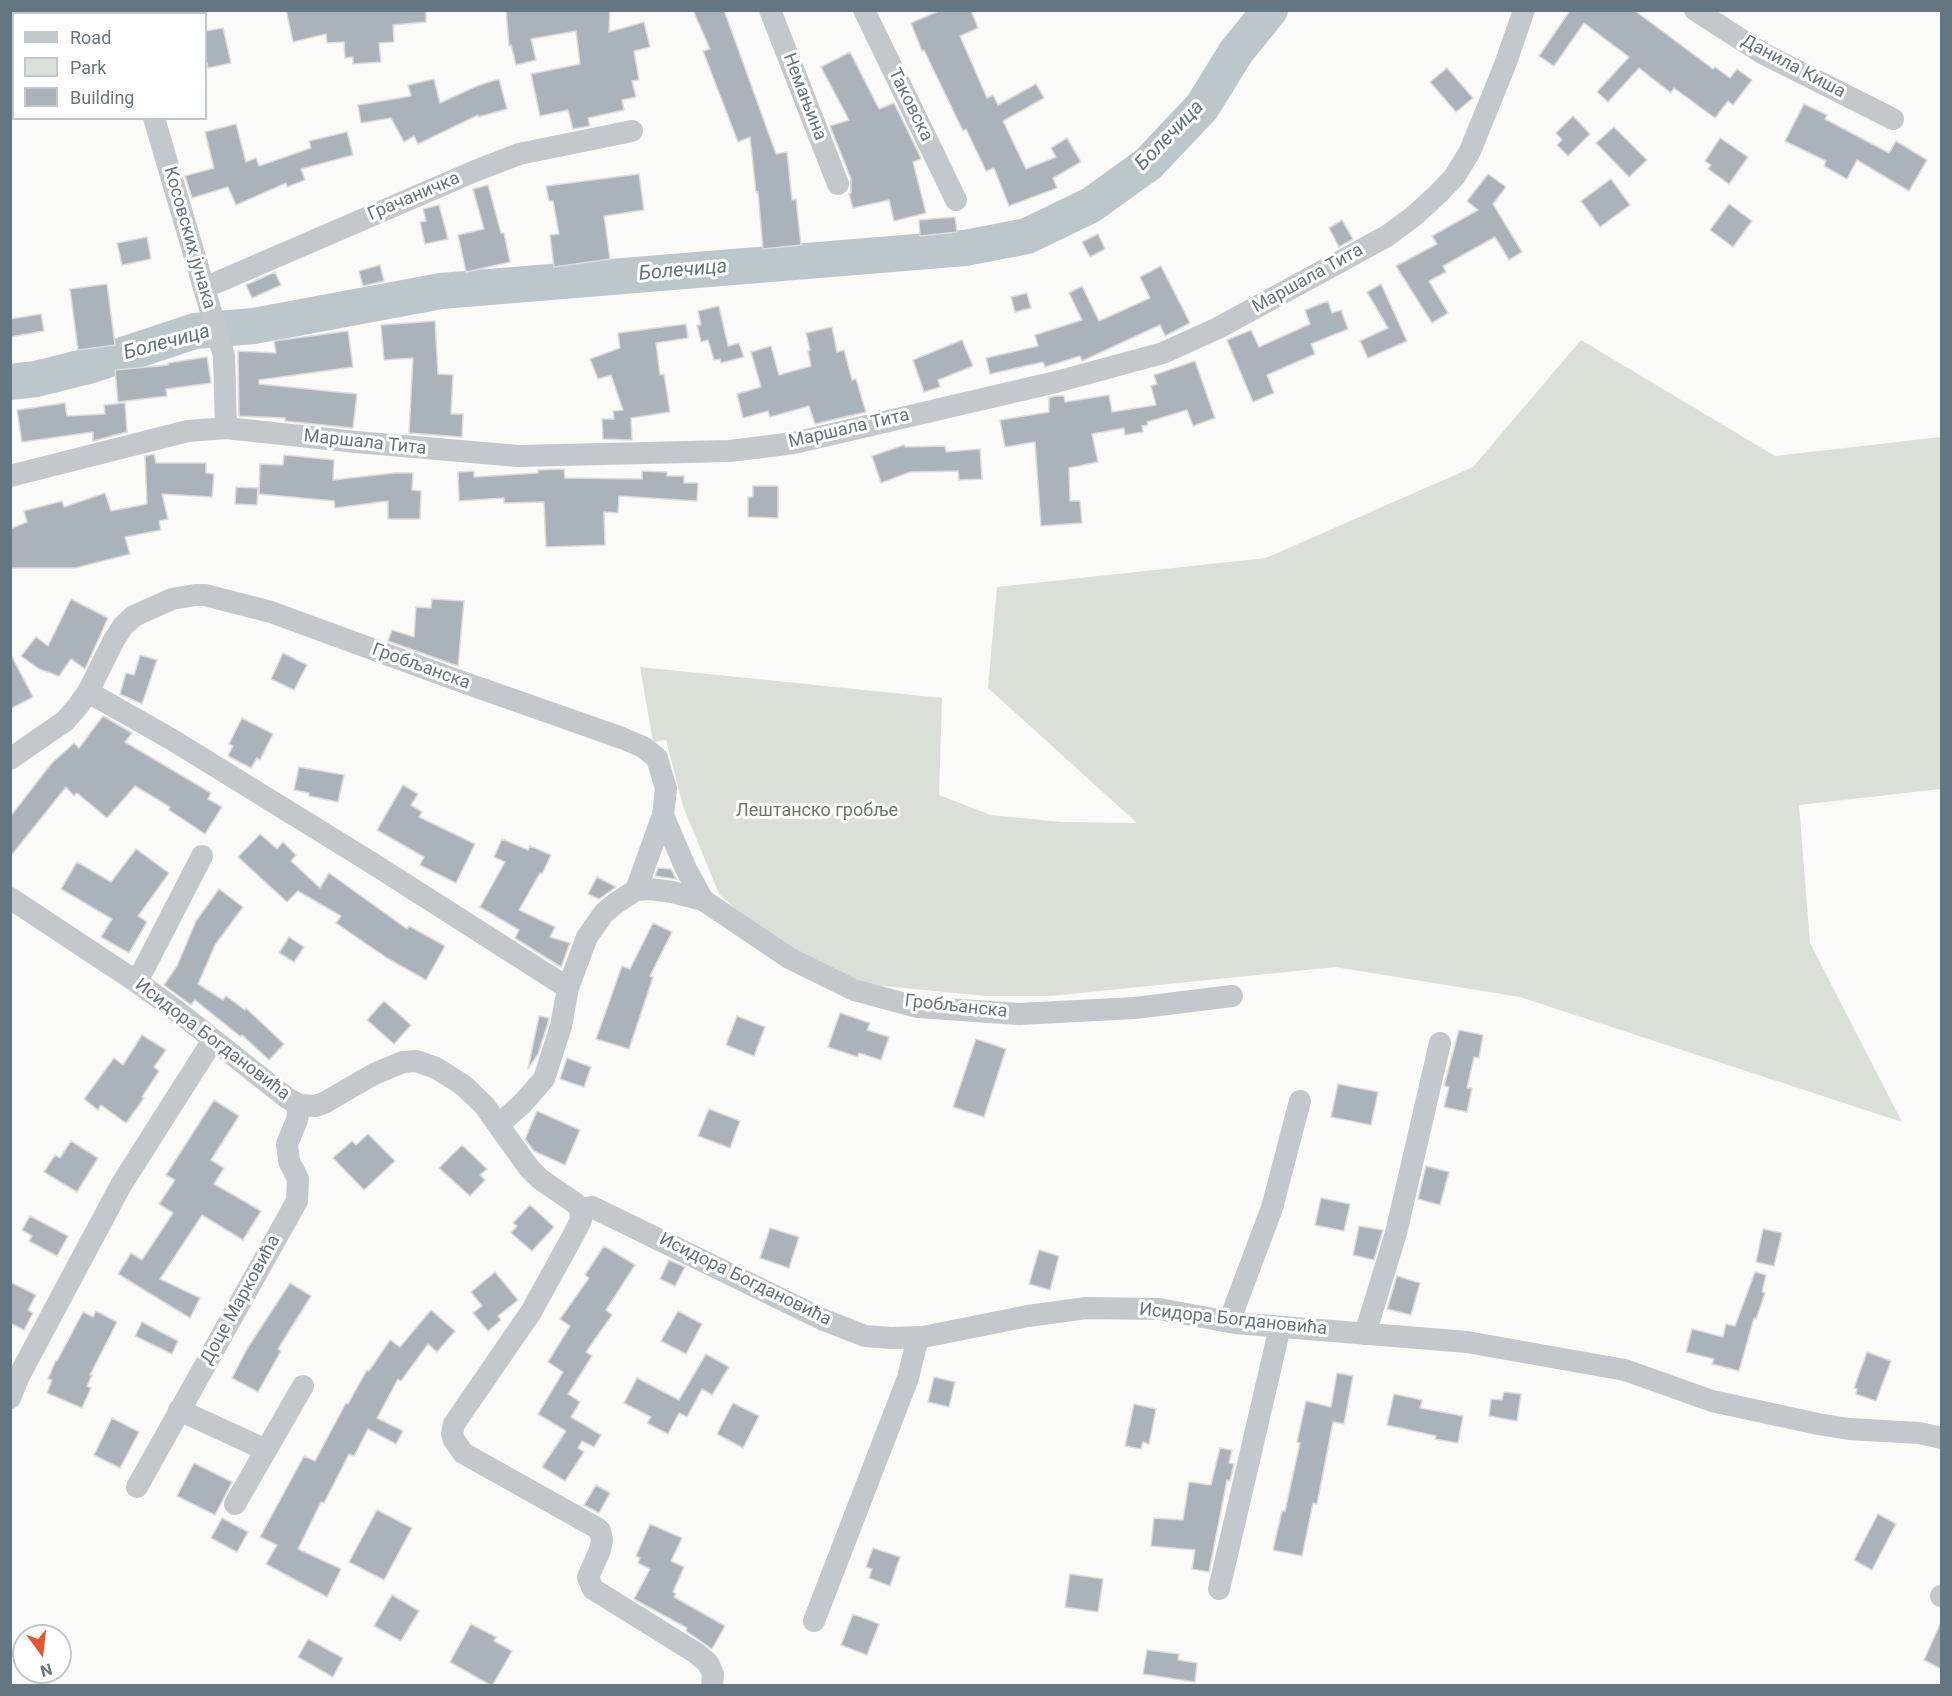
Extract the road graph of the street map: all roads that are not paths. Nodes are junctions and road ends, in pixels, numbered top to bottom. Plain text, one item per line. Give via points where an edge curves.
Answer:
1 (770, 10) edge
2 (864, 10) edge
3 (1524, 10) edge
4 (1695, 10) edge
5 (1893, 119) dead end
6 (155, 120) edge
7 (632, 131) dead end
8 (838, 184) dead end
9 (956, 200) dead end
10 (204, 288) junction
11 (226, 428) junction
12 (10, 476) edge
13 (88, 692) junction
14 (10, 759) edge
15 (663, 815) junction
16 (202, 856) dead end
17 (636, 890) junction
18 (10, 898) edge
19 (703, 900) junction
20 (137, 982) junction
21 (568, 988) junction
22 (1232, 996) dead end
23 (213, 1040) junction
24 (1440, 1043) dead end
25 (1300, 1101) dead end
26 (299, 1105) junction
27 (499, 1124) junction
28 (580, 1209) junction
29 (1229, 1322) junction
30 (1280, 1327) junction
31 (1365, 1334) junction
32 (918, 1337) junction
33 (303, 1386) dead end
34 (10, 1398) edge
35 (179, 1410) junction
36 (1941, 1438) edge
37 (266, 1450) junction
38 (136, 1487) dead end
39 (235, 1504) dead end
40 (1219, 1589) dead end
41 (814, 1621) dead end
42 (712, 1686) edge

1 - 8 street, Немањина
2 - 9 street, Таковска
3 - 11 street, Маршала Тита via 1470,151 1438,194 1387,236 1218,328 1163,353 794,443 729,451 518,456
4 - 5 street, Данила Киша via 1762,53
6 - 10 street, Косовских јунака
7 - 10 street, Грачаничка via 519,154
10 - 11 street, Косовских јунака via 225,368
11 - 12 street, Маршала Тита via 188,431
13 - 14 street, Гробљанска via 65,721
13 - 15 street, Гробљанска via 114,640 134,616 172,599 205,595 271,612 643,747 657,758 664,777
13 - 21 street via 372,862
15 - 17 street, Гробљанска
15 - 19 street
16 - 20 street
17 - 19 street, Гробљанска via 672,892
17 - 21 street via 604,913 587,938
18 - 20 street, Исидора Богдановића
19 - 22 street, Гробљанска via 789,958 854,990 916,1007 1019,1014 1135,1008
20 - 23 street, Исидора Богдановића
21 - 27 street via 544,1079
23 - 26 street, Исидора Богдановића
23 - 34 street via 121,1185
24 - 31 street via 1396,1233
25 - 29 street via 1272,1208
26 - 27 street, Исидора Богдановића via 315,1106 389,1066 416,1061 450,1076 479,1100
26 - 35 street, Доце Марковића via 287,1144 289,1161 298,1179 297,1201
27 - 28 street, Исидора Богдановића via 529,1168
28 - 32 street, Исидора Богдановића via 592,1207 824,1320 865,1336
28 - 42 street via 581,1220 531,1312 454,1424 452,1434 463,1453 597,1528 602,1540 588,1577 593,1589 696,1653 708,1663 713,1674
29 - 30 street, Исидора Богдановића
29 - 32 street, Исидора Богдановића via 1158,1310 1086,1308
30 - 31 street, Исидора Богдановића
30 - 40 street
31 - 36 street, Исидора Богдановића via 1467,1342 1598,1364 1730,1406 1849,1430 1919,1433
32 - 41 street via 908,1378
33 - 37 street
35 - 37 street
35 - 38 street, Доце Марковића
37 - 39 street

